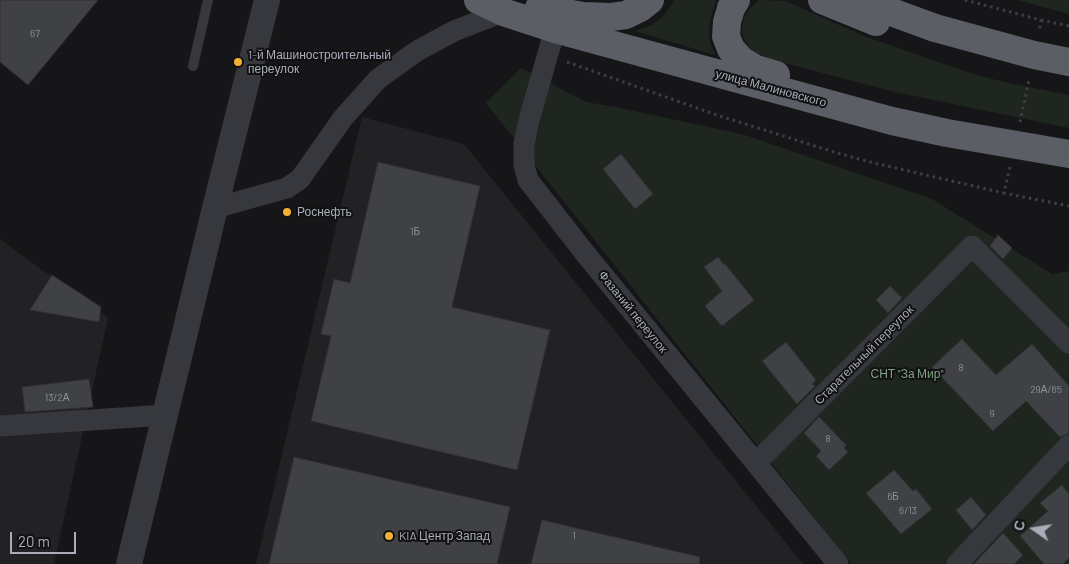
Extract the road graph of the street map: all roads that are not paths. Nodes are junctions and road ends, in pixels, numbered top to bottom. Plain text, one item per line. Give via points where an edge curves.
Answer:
1 (208, 0) edge
2 (267, 0) edge
3 (478, 0) edge
4 (650, 0) edge
5 (736, 0) edge
6 (822, 0) edge
7 (873, 3) edge
8 (500, 6) edge
9 (935, 28) junction
10 (556, 29) junction
11 (1069, 62) edge
12 (194, 66) dead end
13 (892, 121) junction
14 (1069, 154) edge
15 (215, 208) junction
16 (1069, 343) edge
17 (166, 415) junction
18 (0, 426) edge
19 (1069, 445) edge
20 (756, 463) junction
21 (129, 564) edge
22 (838, 564) edge
23 (957, 564) edge

1 - 12 lane
2 - 15 street
3 - 8 highway, улица Малиновского
4 - 8 highway via 626,15 611,17
5 - 13 highway via 727,22 726,36 731,50 741,60 756,69 857,98
6 - 9 highway via 880,23
7 - 9 highway
8 - 10 highway, улица Малиновского
8 - 15 street via 417,51 378,79 343,118 300,179 287,188
9 - 11 highway
10 - 13 highway, улица Малиновского
10 - 20 street, Фазаний переулок via 524,144 528,180
13 - 14 highway, улица Малиновского
15 - 17 street
16 - 20 street, Старательный переулок via 972,246
17 - 18 street
17 - 21 street
19 - 23 street
20 - 22 street, Фазаний переулок

